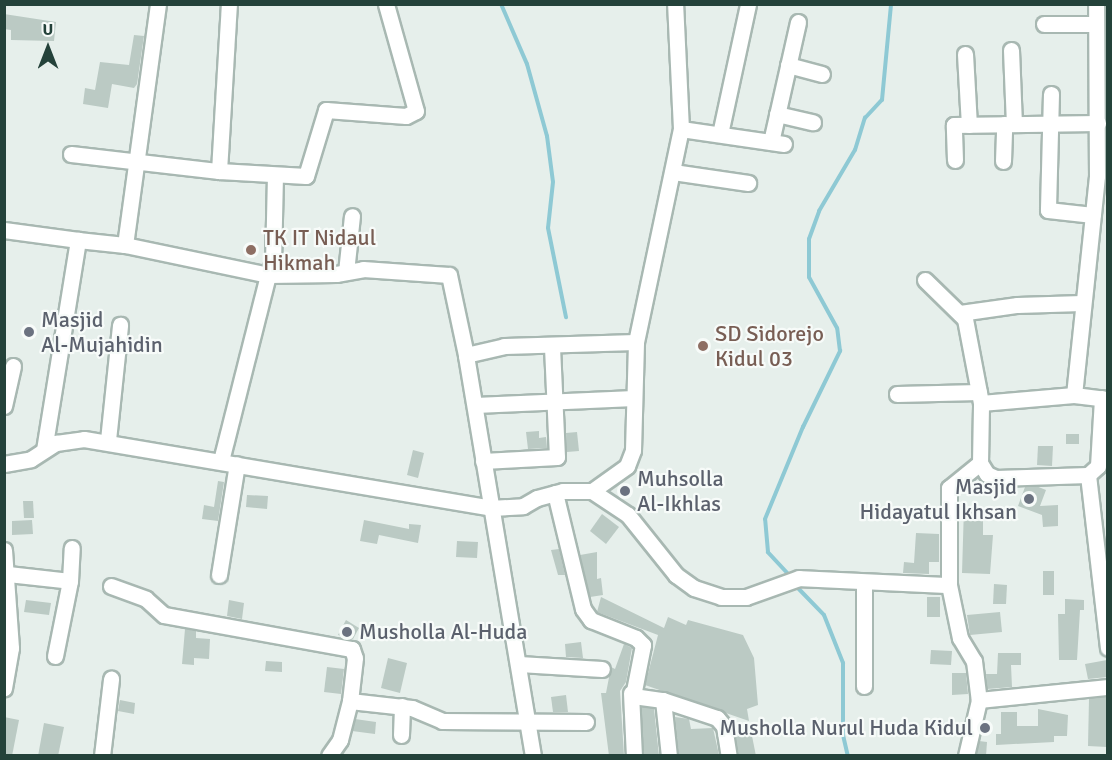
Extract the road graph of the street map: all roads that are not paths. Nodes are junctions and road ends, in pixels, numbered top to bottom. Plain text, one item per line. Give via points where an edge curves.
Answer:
1 (158, 4) edge
2 (229, 4) edge
3 (386, 4) edge
4 (675, 4) edge
5 (748, 4) edge
6 (1096, 4) edge
7 (798, 21) dead end
8 (1044, 24) dead end
9 (1100, 34) edge
10 (1011, 50) dead end
11 (965, 54) dead end
12 (788, 65) junction
13 (822, 74) dead end
14 (1102, 87) edge
15 (1051, 94) dead end
16 (777, 114) junction
17 (813, 122) dead end
18 (1052, 123) junction
19 (969, 124) junction
20 (1009, 124) junction
21 (1101, 128) edge
22 (681, 129) junction
23 (720, 134) junction
24 (71, 154) dead end
25 (955, 160) dead end
26 (1003, 161) dead end
27 (136, 162) junction
28 (219, 171) junction
29 (673, 172) junction
30 (275, 175) junction
31 (1102, 176) edge
32 (748, 183) dead end
33 (352, 216) dead end
34 (1097, 222) edge
35 (4, 230) edge
36 (78, 240) junction
37 (125, 245) junction
38 (346, 272) junction
39 (268, 275) junction
40 (925, 280) dead end
41 (1082, 303) junction
42 (960, 313) junction
43 (120, 326) dead end
44 (636, 342) junction
45 (552, 345) junction
46 (466, 355) junction
47 (13, 366) dead end
48 (897, 394) dead end
49 (1074, 395) junction
50 (634, 398) junction
51 (980, 398) junction
52 (1105, 399) edge
53 (554, 401) junction
54 (475, 405) junction
55 (4, 406) edge
56 (108, 440) junction
57 (44, 450) junction
58 (221, 461) junction
59 (483, 461) junction
60 (980, 463) junction
61 (4, 464) edge
62 (237, 464) junction
63 (1088, 475) junction
64 (592, 491) junction
65 (555, 493) junction
66 (490, 508) junction
67 (1102, 542) edge
68 (72, 548) dead end
69 (4, 550) edge
70 (8, 574) junction
71 (219, 575) dead end
72 (1104, 577) edge
73 (70, 581) junction
74 (864, 583) junction
75 (949, 585) junction
76 (111, 586) dead end
77 (1107, 648) edge
78 (55, 656) dead end
79 (519, 664) junction
80 (602, 669) dead end
81 (111, 679) dead end
82 (864, 686) dead end
83 (1107, 687) edge
84 (4, 688) edge
85 (631, 693) junction
86 (350, 700) junction
87 (663, 700) junction
88 (979, 700) junction
89 (402, 706) junction
90 (528, 721) junction
91 (586, 722) dead end
92 (401, 735) dead end
93 (102, 756) edge
94 (329, 756) edge
95 (533, 756) edge
96 (634, 756) edge
97 (669, 756) edge
98 (729, 756) edge
99 (966, 756) edge

1 - 27 street
2 - 28 street
3 - 30 street via 416,106 414,114 326,110 308,174
4 - 22 street
5 - 23 street
6 - 9 street
7 - 12 street
8 - 9 street
9 - 14 street
10 - 20 street
11 - 19 street
12 - 13 street
12 - 16 street
14 - 21 street
15 - 18 street
16 - 17 street
16 - 23 street via 777,143
18 - 20 street
18 - 21 street
18 - 34 street via 1048,210
19 - 20 street
19 - 25 street via 954,124
20 - 26 street
21 - 31 street
22 - 23 street
22 - 29 street
24 - 27 street
27 - 28 street
27 - 37 street
28 - 30 street
29 - 32 street
29 - 44 street
30 - 39 street via 273,262
31 - 34 street
33 - 38 street
34 - 41 street
35 - 36 street
36 - 37 street
36 - 57 street
37 - 39 street
38 - 39 street
38 - 46 street via 363,269 449,275
39 - 58 street
40 - 42 street
41 - 42 street via 1008,305
41 - 49 street
42 - 51 street via 969,328
43 - 56 street
44 - 45 street
44 - 50 street
45 - 46 street via 504,346
45 - 53 street
46 - 54 street
47 - 55 street
48 - 51 street
49 - 51 street
49 - 52 street
50 - 53 street
50 - 64 street via 633,450 627,466
51 - 60 street
52 - 63 street via 1098,466
53 - 54 street
53 - 59 street via 557,457
54 - 59 street
56 - 57 street via 68,439
56 - 58 street
57 - 61 street via 31,459
58 - 62 street
59 - 66 street
60 - 63 street via 987,474 996,478
60 - 75 street via 949,488
62 - 66 street
62 - 71 street
63 - 67 street
64 - 65 street
64 - 74 street via 628,515 676,575 694,588 721,597 746,597 792,580
65 - 66 street via 523,506
65 - 85 street via 583,609 591,620 636,638 643,645
66 - 79 street
67 - 72 street
68 - 73 street
69 - 70 street
70 - 73 street
70 - 84 street via 11,648
72 - 77 street
73 - 78 street
74 - 75 street
74 - 82 street
75 - 88 street via 960,638 974,661
76 - 86 street via 146,599 164,615 348,647 355,658
79 - 80 street
79 - 90 street
81 - 93 street
83 - 88 street
85 - 87 street via 636,698
85 - 96 street
86 - 89 street
86 - 94 street via 340,740
87 - 97 street
87 - 98 street via 717,718 724,726
88 - 99 street
89 - 90 street via 442,721
89 - 92 street
90 - 91 street
90 - 95 street

